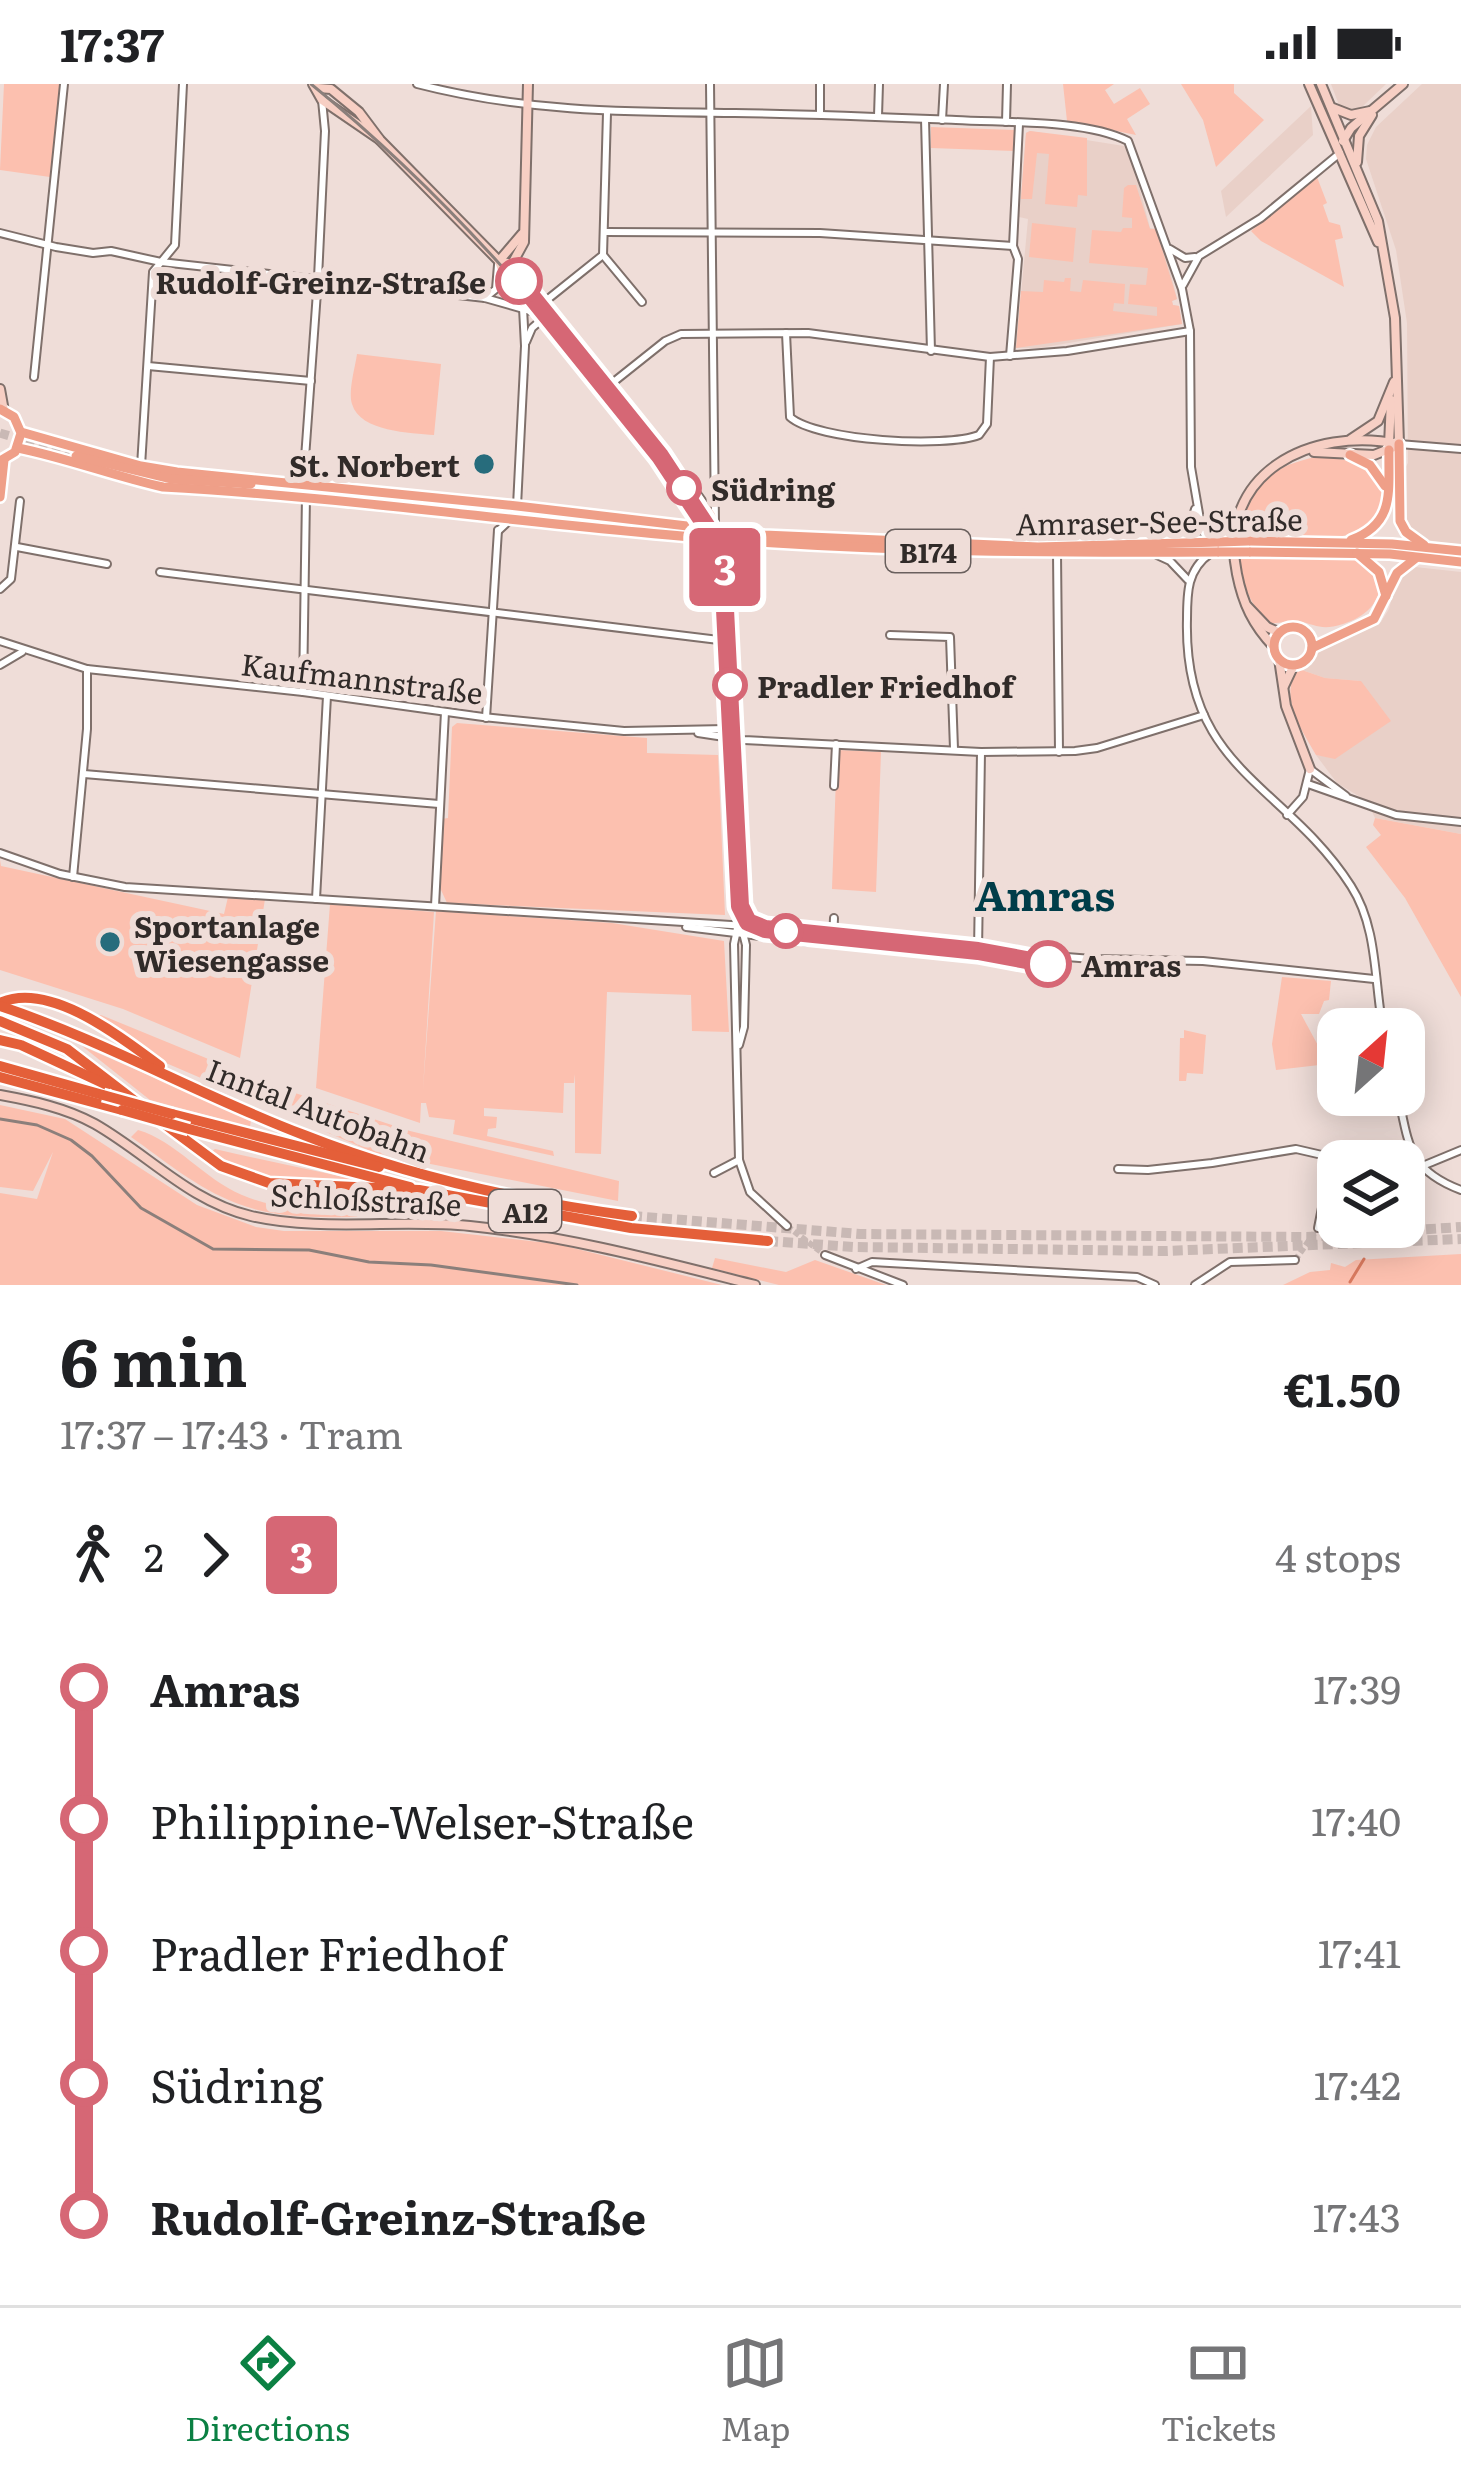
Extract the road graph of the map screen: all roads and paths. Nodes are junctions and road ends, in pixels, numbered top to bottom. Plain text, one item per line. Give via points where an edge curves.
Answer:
1 (64, 84) edge
2 (183, 84) edge
3 (417, 84) edge
4 (528, 84) edge
5 (710, 84) edge
6 (820, 84) edge
7 (879, 84) edge
8 (944, 84) edge
9 (1007, 84) edge
10 (1309, 84) edge
11 (1321, 84) edge
12 (1406, 84) edge
13 (317, 85) edge
14 (322, 100) junction
15 (529, 106) junction
16 (1331, 107) junction
17 (1377, 109) junction
18 (608, 113) junction
19 (710, 113) junction
20 (820, 114) junction
21 (878, 116) junction
22 (926, 119) junction
23 (346, 120) junction
24 (942, 120) junction
25 (1006, 123) junction
26 (1019, 124) junction
27 (326, 131) junction
28 (1359, 136) junction
29 (380, 140) junction
30 (1343, 147) junction
31 (1354, 170) junction
32 (525, 227) junction
33 (606, 232) junction
34 (0, 233) edge
35 (711, 235) junction
36 (929, 240) junction
37 (48, 242) junction
38 (1013, 246) junction
39 (1168, 247) junction
40 (603, 255) junction
41 (1199, 256) junction
42 (499, 261) junction
43 (161, 262) junction
44 (512, 264) junction
45 (319, 278) junction
46 (1182, 289) junction
47 (485, 298) junction
48 (519, 298) junction
49 (642, 302) dead end
50 (543, 303) junction
51 (524, 310) junction
52 (543, 314) junction
53 (1190, 331) junction
54 (786, 332) junction
55 (713, 334) junction
56 (525, 346) junction
57 (931, 351) junction
58 (1010, 356) junction
59 (990, 357) junction
60 (148, 366) junction
61 (34, 376) dead end
62 (310, 381) junction
63 (1395, 381) junction
64 (606, 388) junction
65 (0, 389) edge
66 (2, 410) edge
67 (21, 432) junction
68 (1349, 440) junction
69 (1392, 442) junction
70 (18, 448) junction
71 (1461, 449) edge
72 (1307, 451) junction
73 (1350, 455) junction
74 (76, 456) tunnel mouth
75 (2, 460) edge
76 (141, 466) junction
77 (667, 468) junction
78 (227, 484) junction
79 (286, 484) junction
80 (305, 491) junction
81 (265, 493) junction
82 (1388, 495) junction
83 (0, 497) edge
84 (20, 501) dead end
85 (683, 505) junction
86 (1196, 506) junction
87 (515, 511) junction
88 (500, 515) junction
89 (675, 524) junction
90 (698, 526) junction
91 (498, 531) junction
92 (712, 535) junction
93 (748, 541) junction
94 (1174, 542) junction
95 (1346, 542) junction
96 (15, 547) junction
97 (1215, 547) junction
98 (1249, 547) junction
99 (1435, 549) junction
100 (1461, 551) edge
101 (1354, 552) junction
102 (1057, 553) junction
103 (1148, 553) junction
104 (1421, 556) junction
105 (1461, 562) edge
106 (107, 564) dead end
107 (724, 564) junction
108 (160, 572) dead end
109 (1189, 580) junction
110 (0, 589) edge
111 (304, 589) junction
112 (1387, 596) junction
113 (1246, 604) junction
114 (493, 611) junction
115 (1356, 628) junction
116 (1280, 633) junction
117 (890, 634) dead end
118 (1308, 634) junction
119 (0, 640) edge
120 (727, 641) junction
121 (1274, 646) junction
122 (1312, 648) junction
123 (26, 651) junction
124 (1280, 658) junction
125 (728, 662) junction
126 (0, 665) edge
127 (1294, 665) junction
128 (87, 669) junction
129 (1283, 688) junction
130 (303, 692) junction
131 (327, 695) junction
132 (445, 712) junction
133 (1204, 715) junction
134 (486, 718) junction
135 (729, 735) junction
136 (836, 744) junction
137 (954, 749) junction
138 (981, 752) junction
139 (1059, 752) junction
140 (1310, 769) junction
141 (84, 774) junction
142 (1308, 784) junction
143 (834, 786) dead end
144 (322, 795) junction
145 (1349, 799) junction
146 (439, 804) junction
147 (1287, 815) junction
148 (1461, 822) edge
149 (0, 853) edge
150 (73, 878) junction
151 (316, 898) junction
152 (435, 907) junction
153 (834, 918) dead end
154 (740, 932) junction
155 (829, 939) junction
156 (978, 952) junction
157 (1374, 979) junction
158 (0, 1005) edge
159 (1379, 1008) edge
160 (0, 1021) edge
161 (0, 1040) edge
162 (0, 1066) edge
163 (0, 1077) edge
164 (177, 1079) junction
165 (0, 1095) edge
166 (134, 1100) junction
167 (1461, 1150) edge
168 (1317, 1154) edge
169 (739, 1160) junction
170 (1425, 1165) edge
171 (1118, 1168) dead end
172 (1425, 1170) edge
173 (714, 1173) dead end
174 (421, 1184) junction
175 (1461, 1190) edge
176 (632, 1216) tunnel mouth
177 (787, 1226) tunnel mouth
178 (768, 1241) tunnel mouth
179 (825, 1255) tunnel mouth
180 (1295, 1260) dead end
181 (856, 1268) junction
182 (755, 1285) edge
183 (903, 1285) edge
184 (1155, 1285) edge
185 (1195, 1285) edge

1 - 37 street
2 - 43 street via 175,245
3 - 15 street
4 - 15 main road
5 - 19 street
6 - 20 street
7 - 21 street
8 - 24 street
9 - 25 street
10 - 30 main road
11 - 16 main road
12 - 17 main road
13 - 14 main road
13 - 29 main road via 342,97
14 - 23 main road
14 - 27 street
15 - 18 street
15 - 32 main road
16 - 17 main road via 1351,115
16 - 30 main road
17 - 28 main road
17 - 30 main road
18 - 19 street
18 - 33 street
19 - 20 street
19 - 35 street
20 - 21 street
21 - 22 street
22 - 24 street
22 - 36 street
23 - 27 street
23 - 29 main road
24 - 25 street
25 - 26 street
26 - 38 street
26 - 39 street via 1128,141
27 - 45 street
28 - 30 main road
28 - 31 main road
29 - 42 main road
30 - 31 main road
30 - 41 street via 1261,218
31 - 63 main road via 1378,221 1395,319
32 - 42 main road
32 - 44 main road
33 - 35 street
33 - 40 street
34 - 37 street
35 - 36 street
35 - 55 street
36 - 38 street
36 - 57 street
37 - 43 street
37 - 61 street
38 - 58 street
39 - 41 street
39 - 46 street
40 - 49 street
40 - 50 street
41 - 46 street
42 - 44 main road
42 - 47 street via 496,289
42 - 48 main road
43 - 45 street
43 - 60 street via 153,272
44 - 50 main road
45 - 47 street
45 - 62 street
46 - 53 street
47 - 51 street
48 - 51 street
48 - 52 main road
50 - 52 main road
51 - 52 street
51 - 56 street
52 - 56 street
52 - 64 main road
53 - 58 street
53 - 86 street
54 - 55 street
54 - 57 street
54 - 59 street via 790,417 872,439 980,435
55 - 64 street via 670,338
55 - 92 street
56 - 87 street
57 - 59 street
58 - 59 street
60 - 62 street
60 - 76 street
62 - 80 street
63 - 68 main road via 1378,421
63 - 69 main road
63 - 69 main road
64 - 77 main road
65 - 66 main road
66 - 67 main road
67 - 70 main road
67 - 76 main road, B174
68 - 69 main road
68 - 72 main road
69 - 71 street
69 - 73 main road
69 - 82 main road
69 - 99 main road via 1400,521
70 - 75 main road
70 - 81 main road, B174 via 164,487
72 - 73 main road
72 - 113 main road via 1273,466 1242,499 1234,559
73 - 82 main road via 1377,472
74 - 78 main road, B174
75 - 83 main road
76 - 79 main road, B174
77 - 85 main road
77 - 92 main road via 711,514
78 - 79 main road, B174
78 - 81 main road, B174
79 - 80 main road, B174
80 - 81 main road, B174
80 - 87 main road, B174
80 - 88 main road, B174
80 - 111 street
82 - 95 main road via 1381,522
84 - 96 street
85 - 89 street
85 - 90 main road
86 - 94 street via 1189,530
86 - 97 street
87 - 88 main road, B174
87 - 89 main road, B174
87 - 91 street
87 - 92 main road, B174
88 - 91 street
89 - 90 main road, B174
90 - 92 main road, B174
91 - 114 street
92 - 93 main road, Amraser-See-Straße / B174
92 - 94 main road, Amraser-See-Straße / B174 via 970,546
92 - 107 street
93 - 102 main road, Amraser-See-Straße / B174
93 - 107 street
94 - 97 main road, Amraser-See-Straße / B174
95 - 98 main road, Amraser-See-Straße / B174
95 - 99 main road, Amraser-See-Straße / B174
96 - 106 street
96 - 110 street via 11,582
97 - 98 main road, Amraser-See-Straße / B174, bridge
97 - 103 main road, Amraser-See-Straße / B174
97 - 109 street
98 - 101 main road, Amraser-See-Straße / B174
99 - 100 main road, Amraser-See-Straße / B174
101 - 104 main road, Amraser-See-Straße / B174
101 - 112 main road via 1377,568
102 - 103 main road, Amraser-See-Straße / B174
102 - 139 street
103 - 109 street
104 - 105 main road, Amraser-See-Straße / B174
104 - 112 main road via 1400,570
107 - 120 street
108 - 111 street
109 - 133 street via 1186,640
111 - 114 street
111 - 130 street
112 - 115 main road via 1374,619
113 - 116 main road
113 - 121 main road
114 - 120 street
114 - 134 street
115 - 118 main road
115 - 122 main road
116 - 118 main road via 1291,627
116 - 121 main road
117 - 137 street via 950,637
118 - 122 main road
119 - 123 street, Kaufmannstraße
120 - 125 street
121 - 124 main road
122 - 127 main road
123 - 126 street
123 - 128 street, Kaufmannstraße
124 - 127 main road
124 - 129 main road
125 - 135 street
125 - 135 street
127 - 129 main road
128 - 130 street, Kaufmannstraße
128 - 141 street
129 - 140 main road
130 - 131 street, Kaufmannstraße
131 - 132 street, Kaufmannstraße
131 - 144 street
132 - 134 street, Kaufmannstraße
132 - 146 street
133 - 139 street, Kaufmannstraße
133 - 147 street via 1234,764
134 - 135 street, Kaufmannstraße
135 - 136 street, Kaufmannstraße
135 - 154 street
136 - 137 street, Kaufmannstraße
136 - 143 street
137 - 138 street, Kaufmannstraße
138 - 139 street, Kaufmannstraße
138 - 156 street
140 - 142 street
140 - 145 street
141 - 144 street
141 - 150 street
142 - 145 street
142 - 147 street
144 - 146 street
144 - 151 street
145 - 148 street via 1396,815
146 - 152 street
147 - 157 street via 1352,888 1369,924
149 - 150 street
150 - 151 street
151 - 152 street
152 - 154 street
153 - 155 street
154 - 155 street
154 - 169 street
155 - 156 street
156 - 157 street via 1191,960
157 - 159 street
158 - 164 highway, Inntal Autobahn / A12
158 - 164 highway via 33,997 101,1025
160 - 166 highway, Inntal Autobahn / A12 via 67,1049
161 - 166 highway
162 - 174 highway, bridge
163 - 174 highway, bridge
164 - 174 highway, Inntal Autobahn / A12
165 - 182 main road, Schloßstraße via 80,1116 187,1190 253,1216 500,1230
166 - 174 highway, Inntal Autobahn / A12 via 200,1154 245,1177 287,1186
167 - 170 street
168 - 171 street via 1296,1149
169 - 173 street
169 - 177 street via 750,1192
172 - 175 street
174 - 176 highway, Inntal Autobahn / A12
174 - 178 highway, Inntal Autobahn / A12 via 631,1228
179 - 181 street
180 - 185 street via 1230,1262
181 - 183 street
181 - 184 street via 950,1264 1137,1277

